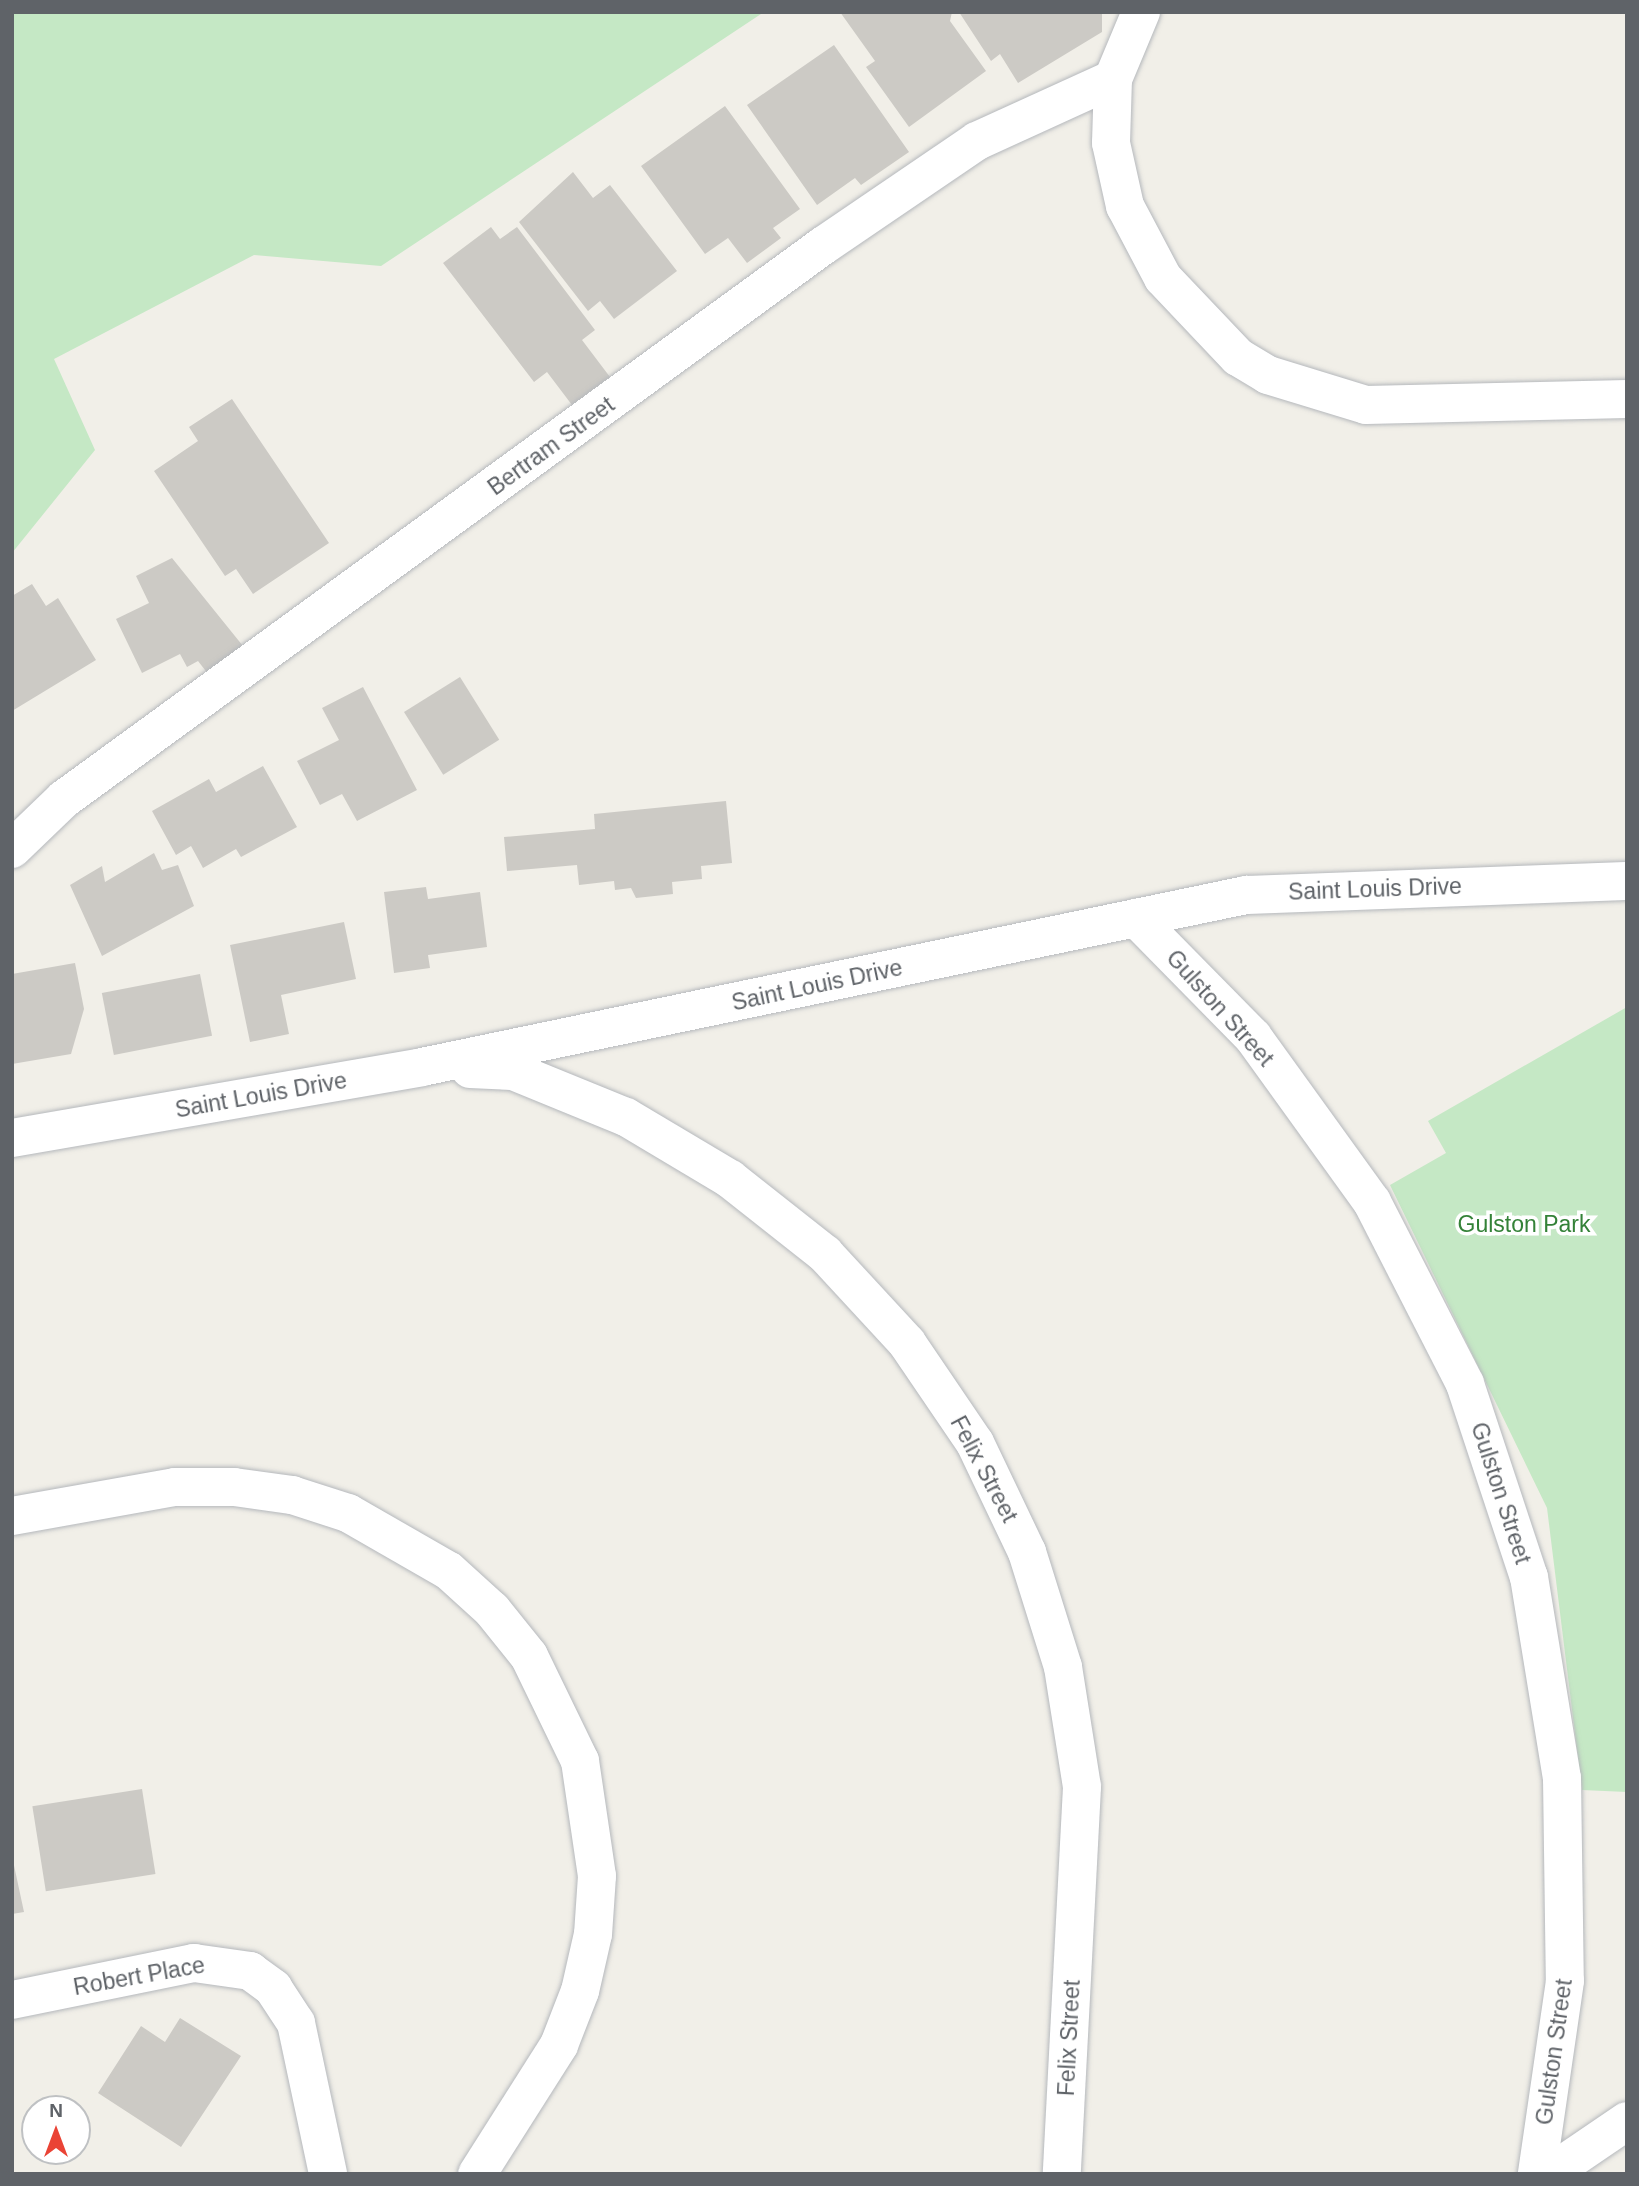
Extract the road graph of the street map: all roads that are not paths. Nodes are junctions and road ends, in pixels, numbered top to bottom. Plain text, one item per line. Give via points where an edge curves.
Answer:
1 (1141, 12) edge
2 (1113, 79) junction
3 (1627, 399) edge
4 (12, 849) edge
5 (1627, 881) edge
6 (1136, 918) junction
7 (422, 1067) junction
8 (12, 1138) edge
9 (12, 1516) edge
10 (14, 2002) edge
11 (1627, 2121) edge
12 (328, 2174) edge
13 (477, 2174) edge
14 (1062, 2174) edge
15 (1537, 2174) edge
16 (1549, 2174) edge

1 - 2 street
2 - 3 street via 1111,143 1125,206 1163,278 1206,329 1248,363 1318,394 1366,405
2 - 4 street, Bertram Street via 977,141 824,246 64,799
5 - 6 street, Saint Louis Drive via 1246,895
6 - 7 street, Saint Louis Drive
6 - 15 street, Gulston Street via 1253,1037 1372,1202 1465,1384 1529,1577 1562,1778 1565,1982
7 - 8 street, Saint Louis Drive
7 - 14 street, Felix Street via 513,1072 626,1117 730,1179 834,1264 907,1343 975,1443 1027,1552 1055,1641 1082,1787
9 - 13 street via 175,1487 234,1487 292,1495 348,1513 449,1571 529,1656 558,1707 580,1761 597,1876 593,1934 580,1991 559,2045
10 - 12 street, Robert Place via 194,1963 250,1971 273,1988 296,2024
11 - 16 street

